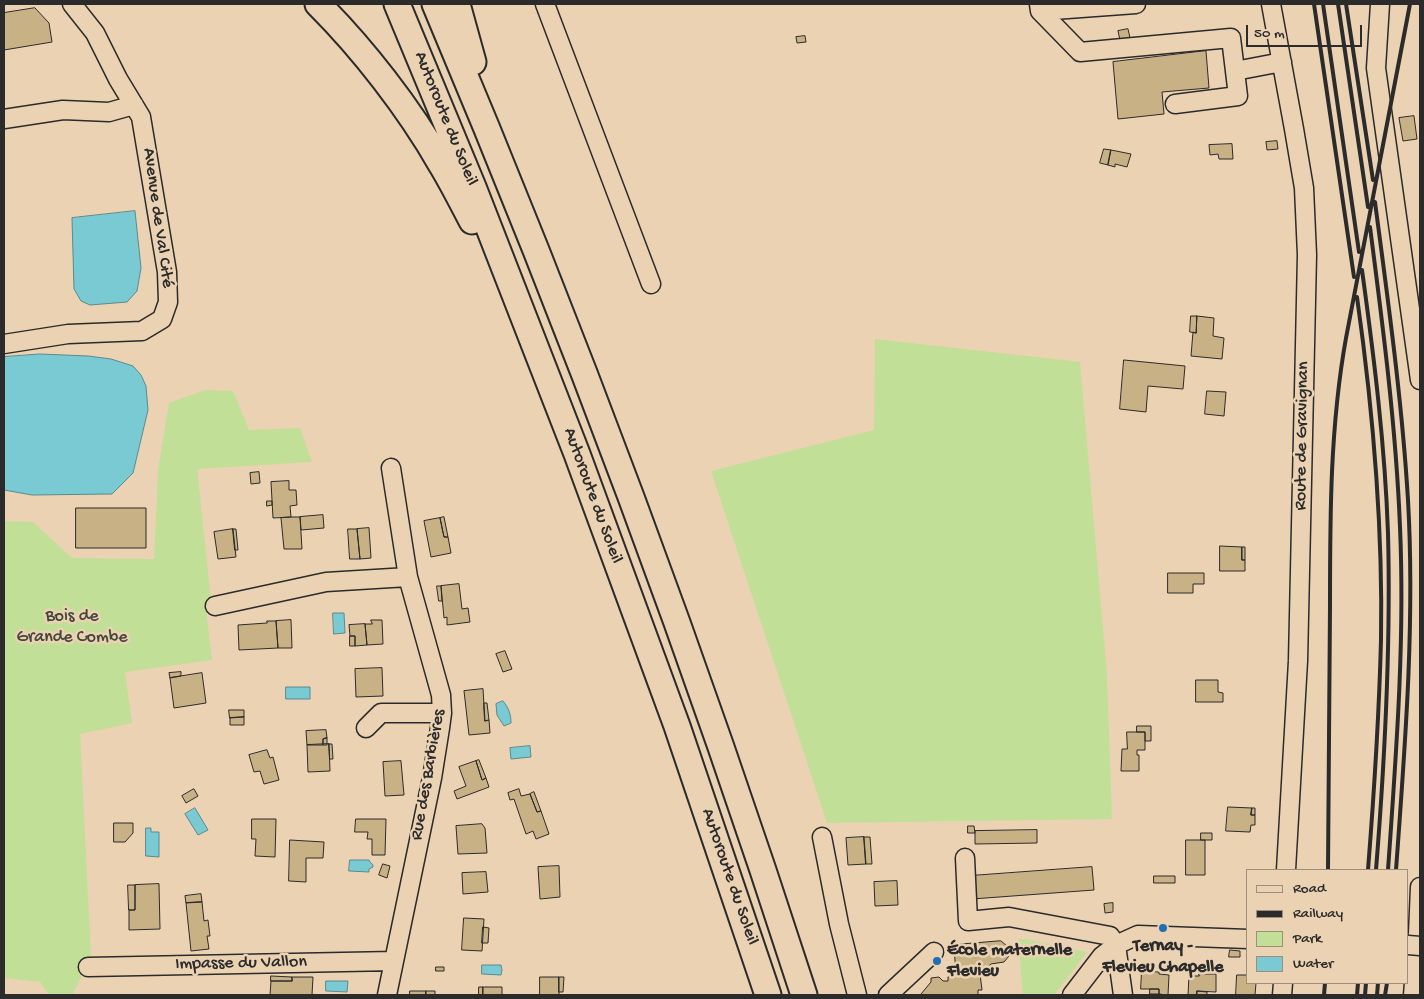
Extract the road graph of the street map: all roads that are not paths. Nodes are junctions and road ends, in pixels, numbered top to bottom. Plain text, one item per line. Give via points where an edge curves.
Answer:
1 (72, 4) edge
2 (318, 4) edge
3 (397, 4) edge
4 (434, 4) edge
5 (457, 4) edge
6 (545, 4) edge
7 (1136, 4) edge
8 (1271, 4) edge
9 (1380, 4) edge
10 (1040, 8) edge
11 (1282, 62) junction
12 (1235, 71) junction
13 (1175, 104) dead end
14 (134, 105) junction
15 (4, 119) edge
16 (497, 154) junction
17 (651, 284) dead end
18 (528, 328) junction
19 (4, 344) edge
20 (1420, 380) edge
21 (392, 468) dead end
22 (408, 577) junction
23 (215, 606) dead end
24 (442, 712) junction
25 (366, 728) dead end
26 (822, 837) dead end
27 (965, 858) dead end
28 (1286, 869) edge
29 (1420, 887) edge
30 (1246, 939) edge
31 (1116, 945) junction
32 (934, 952) dead end
33 (394, 961) junction
34 (88, 967) dead end
35 (386, 995) edge
36 (768, 995) edge
37 (804, 995) edge
38 (857, 995) edge
39 (888, 995) edge
40 (1072, 995) edge
41 (1123, 995) edge
42 (1413, 995) edge

1 - 14 street, Avenue de Val Cité via 95,33
2 - 18 highway via 365,57 416,123 442,164
3 - 18 highway, Autoroute du Soleil
4 - 16 highway, Autoroute du Soleil
5 - 16 highway
6 - 17 street
7 - 10 street
8 - 11 street, Route de Gravignan
9 - 20 street via 1376,68
10 - 12 street via 1080,52 1231,38
11 - 12 street
11 - 28 street, Route de Gravignan via 1304,188 1307,255 1298,661
12 - 13 street via 1238,96
14 - 15 street via 109,112 63,110
14 - 19 street, Avenue de Val Cité via 142,117 166,272 168,302 162,319 142,331 68,334
16 - 37 highway, Autoroute du Soleil via 658,572
18 - 36 highway, Autoroute du Soleil via 578,454 677,726
21 - 22 street, Rue des Barbières
22 - 23 street via 326,582
22 - 24 street, Rue des Barbières via 441,695
24 - 25 street via 381,713
24 - 33 street, Rue des Barbières via 432,778
26 - 38 street
27 - 31 street via 968,921 1009,917 1110,936
29 - 42 street
30 - 31 street via 1138,935
31 - 40 street via 1102,956
31 - 41 street
32 - 39 street
33 - 34 street, Impasse du Vallon
33 - 35 street, Rue des Barbières

